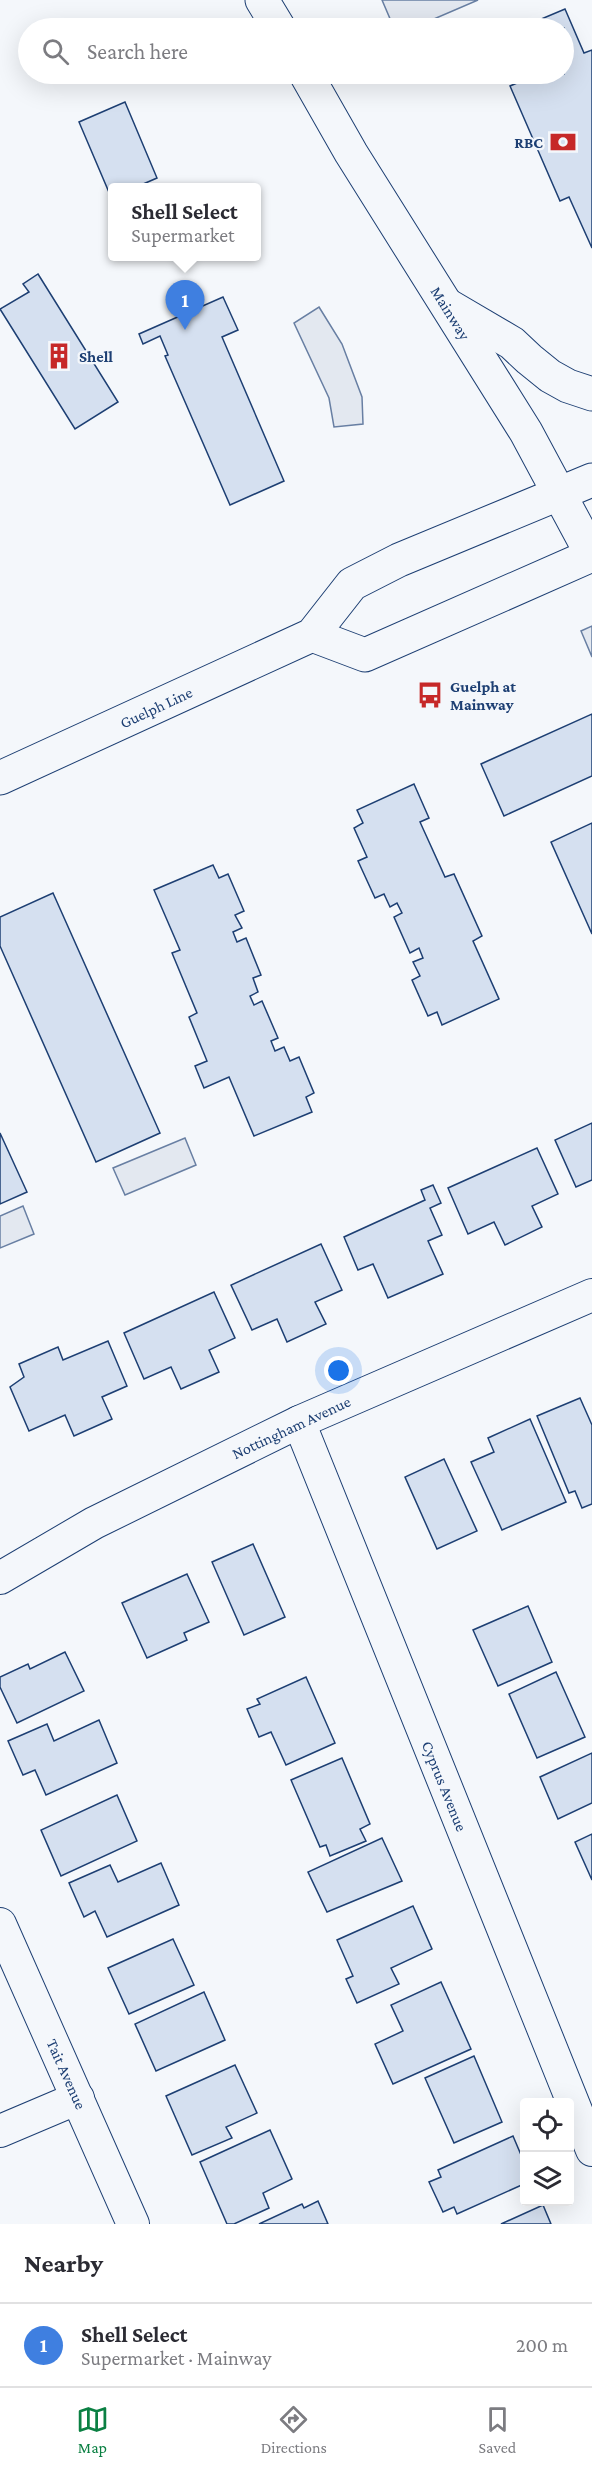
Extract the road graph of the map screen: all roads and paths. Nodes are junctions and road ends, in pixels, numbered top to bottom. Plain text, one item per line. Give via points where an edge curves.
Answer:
1 (262, 0) edge
2 (273, 18) edge
3 (312, 84) edge
4 (444, 303) junction
5 (592, 394) edge
6 (592, 480) edge
7 (561, 494) junction
8 (592, 555) edge
9 (312, 635) junction
10 (0, 778) edge
11 (592, 1295) edge
12 (299, 1422) junction
13 (0, 1578) edge
14 (0, 1924) edge
15 (78, 2098) junction
16 (0, 2131) edge
17 (592, 2150) edge
18 (133, 2224) edge

1 - 2 main road
3 - 4 main road, Mainway
4 - 5 main road via 512,343 550,375
4 - 7 main road, Mainway
6 - 7 main road, Guelph Line
7 - 8 main road, Mainway
7 - 9 main road, Guelph Line via 399,560 352,584
8 - 9 main road via 365,655
9 - 10 main road, Guelph Line
11 - 12 street, Nottingham Avenue
12 - 13 street, Nottingham Avenue via 94,1523
12 - 17 street, Cyprus Avenue
14 - 15 street, Tait Avenue
15 - 16 street
15 - 18 street, Tait Avenue

